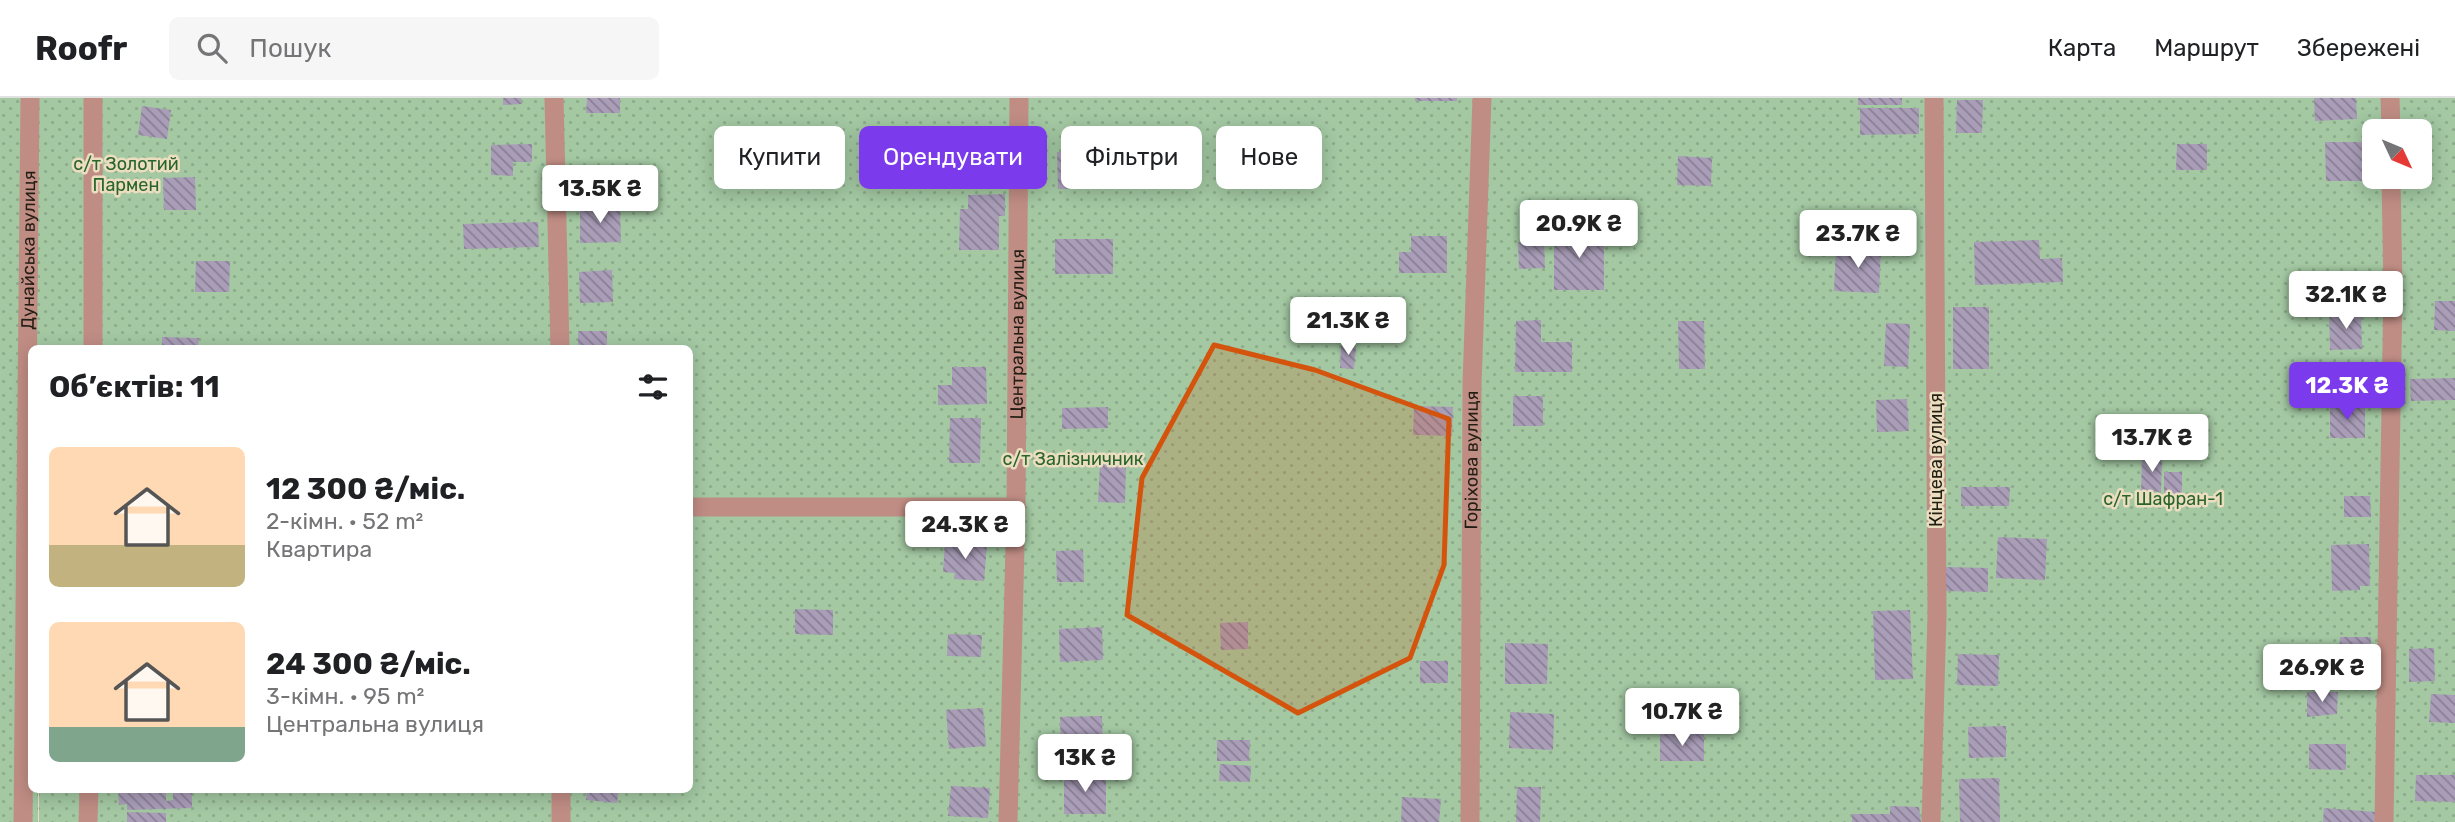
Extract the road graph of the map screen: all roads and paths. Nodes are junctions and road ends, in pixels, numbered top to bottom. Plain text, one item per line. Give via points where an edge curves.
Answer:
1 (30, 98) edge
2 (93, 98) edge
3 (554, 98) edge
4 (1019, 98) edge
5 (1482, 98) edge
6 (1934, 98) edge
7 (2390, 98) edge
8 (2391, 119) edge
9 (2392, 189) edge
10 (93, 345) edge
11 (560, 345) edge
12 (693, 507) edge
13 (1016, 508) junction
14 (89, 793) edge
15 (561, 793) edge
16 (23, 822) edge
17 (88, 822) edge
18 (561, 822) edge
19 (1008, 822) edge
20 (1470, 822) edge
21 (1931, 822) edge
22 (2384, 822) edge

1 - 16 street, Дунайська вулиця
2 - 10 street
3 - 11 street
4 - 13 street, Центральна вулиця
5 - 20 street, Горіхова вулиця via 1472,384
6 - 21 street, Кінцева вулиця via 1937,616
7 - 8 street
9 - 22 street
12 - 13 street
13 - 19 street, Центральна вулиця
14 - 17 street
15 - 18 street

